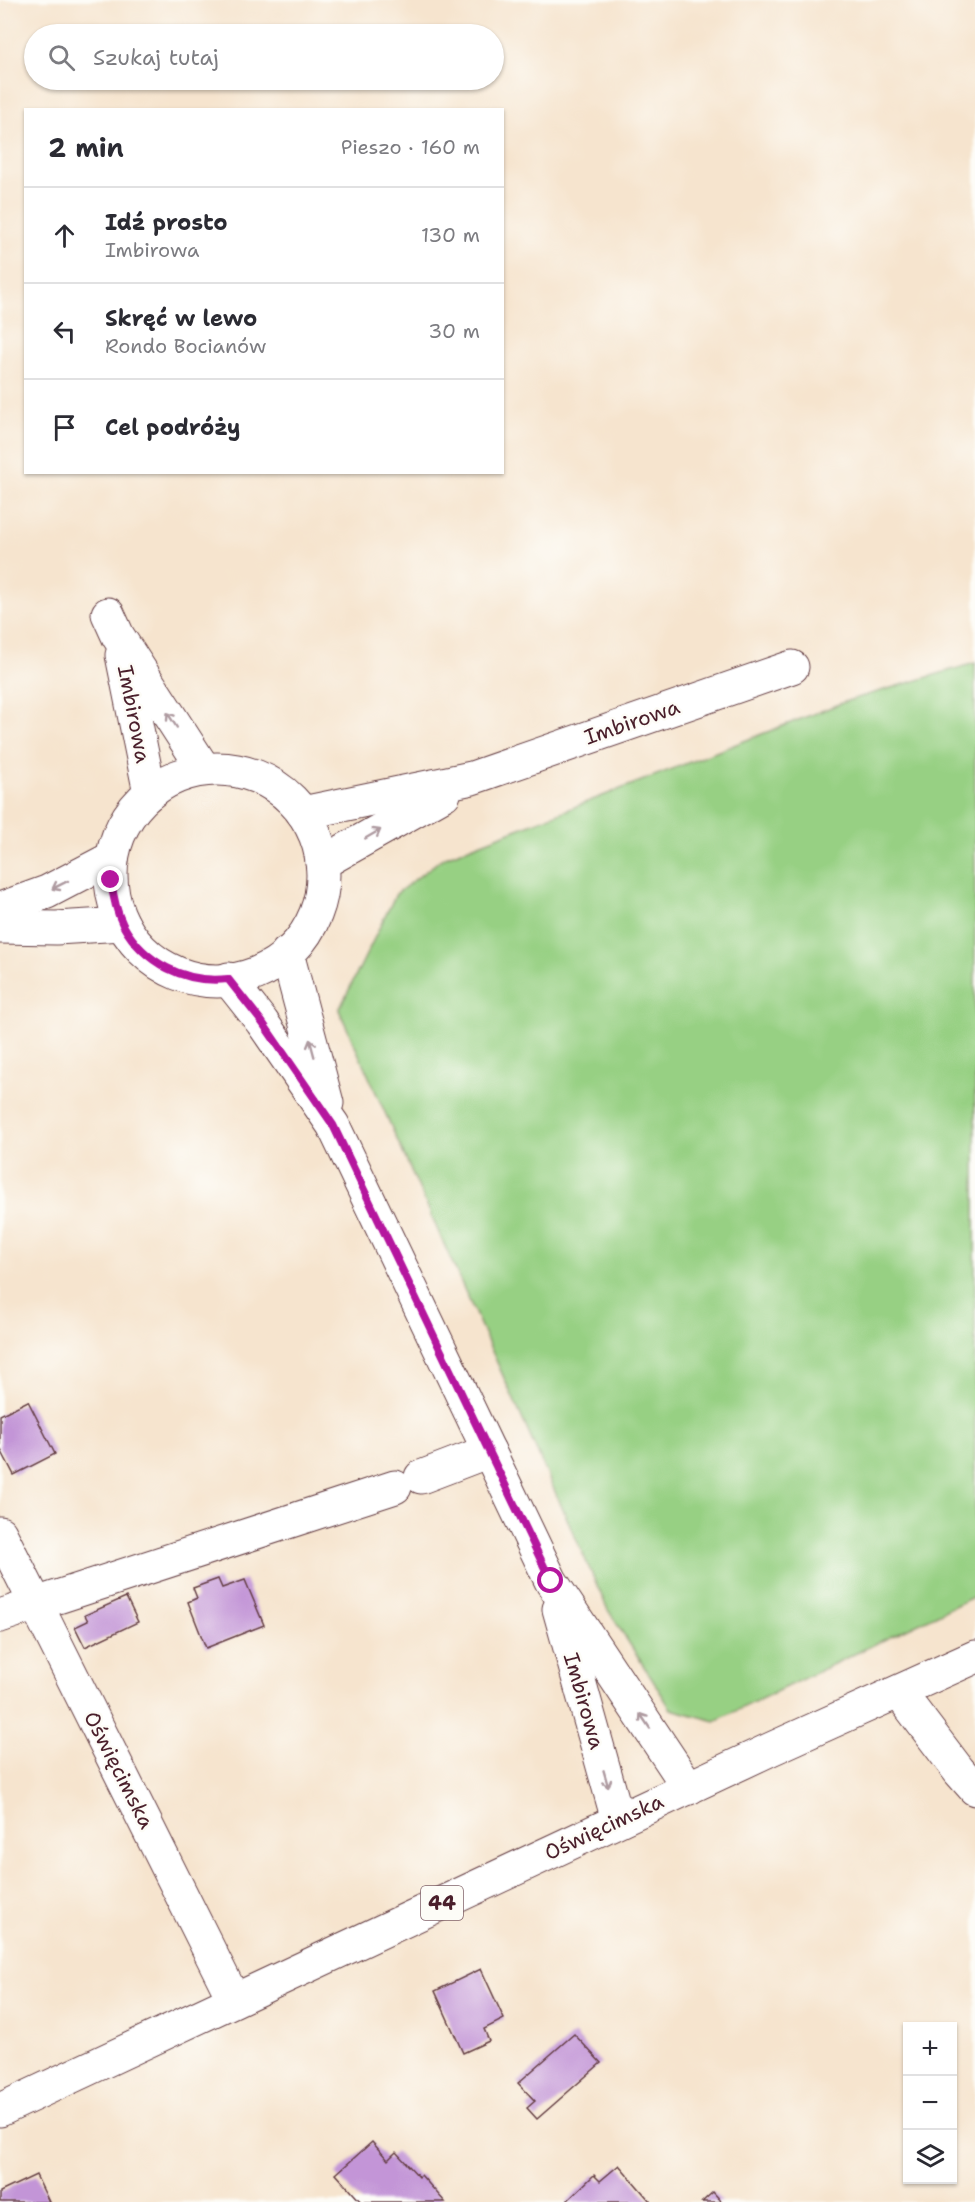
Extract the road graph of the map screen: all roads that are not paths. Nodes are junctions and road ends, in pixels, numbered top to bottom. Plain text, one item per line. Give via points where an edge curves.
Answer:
1 (792, 666) dead end
2 (204, 769) junction
3 (472, 778) junction
4 (150, 793) junction
5 (303, 813) junction
6 (112, 858) junction
7 (322, 863) junction
8 (0, 909) edge
9 (123, 924) junction
10 (0, 927) edge
11 (287, 953) junction
12 (228, 979) junction
13 (333, 1125) junction
14 (489, 1451) junction
15 (0, 1533) edge
16 (551, 1581) junction
17 (36, 1604) junction
18 (0, 1616) edge
19 (975, 1657) edge
20 (899, 1692) junction
21 (688, 1788) junction
22 (975, 1789) edge
23 (618, 1821) junction
24 (234, 2000) junction
25 (0, 2110) edge

1 - 3 main road, Imbirowa
2 - 4 main road via 182,774
2 -> 4 main road, Imbirowa via 113,625
2 - 5 main road via 249,773 288,796
3 - 5 main road, Imbirowa
7 -> 3 main road, Imbirowa
4 - 6 main road via 129,816
5 - 7 main road via 314,833
6 -> 8 main road via 47,892
6 - 9 main road via 111,880
7 - 11 main road via 319,902 310,924
9 - 10 main road
9 - 12 main road via 144,951 171,970 192,978
11 - 12 main road via 259,972
13 -> 11 main road, Imbirowa
12 - 13 main road, Imbirowa
13 - 14 main road, Imbirowa
14 - 16 main road, Imbirowa
14 - 17 main road via 408,1482
15 - 17 main road, Oświęcimska
21 -> 16 main road, Imbirowa
16 -> 23 main road, Imbirowa
17 - 18 main road
17 - 24 main road, Oświęcimska
19 - 20 main road, Oświęcimska / 44
20 - 21 main road, Oświęcimska / 44
20 - 22 main road
21 - 23 main road, Oświęcimska / 44
23 - 24 main road, Oświęcimska / 44
24 - 25 main road, Oświęcimska / 44

